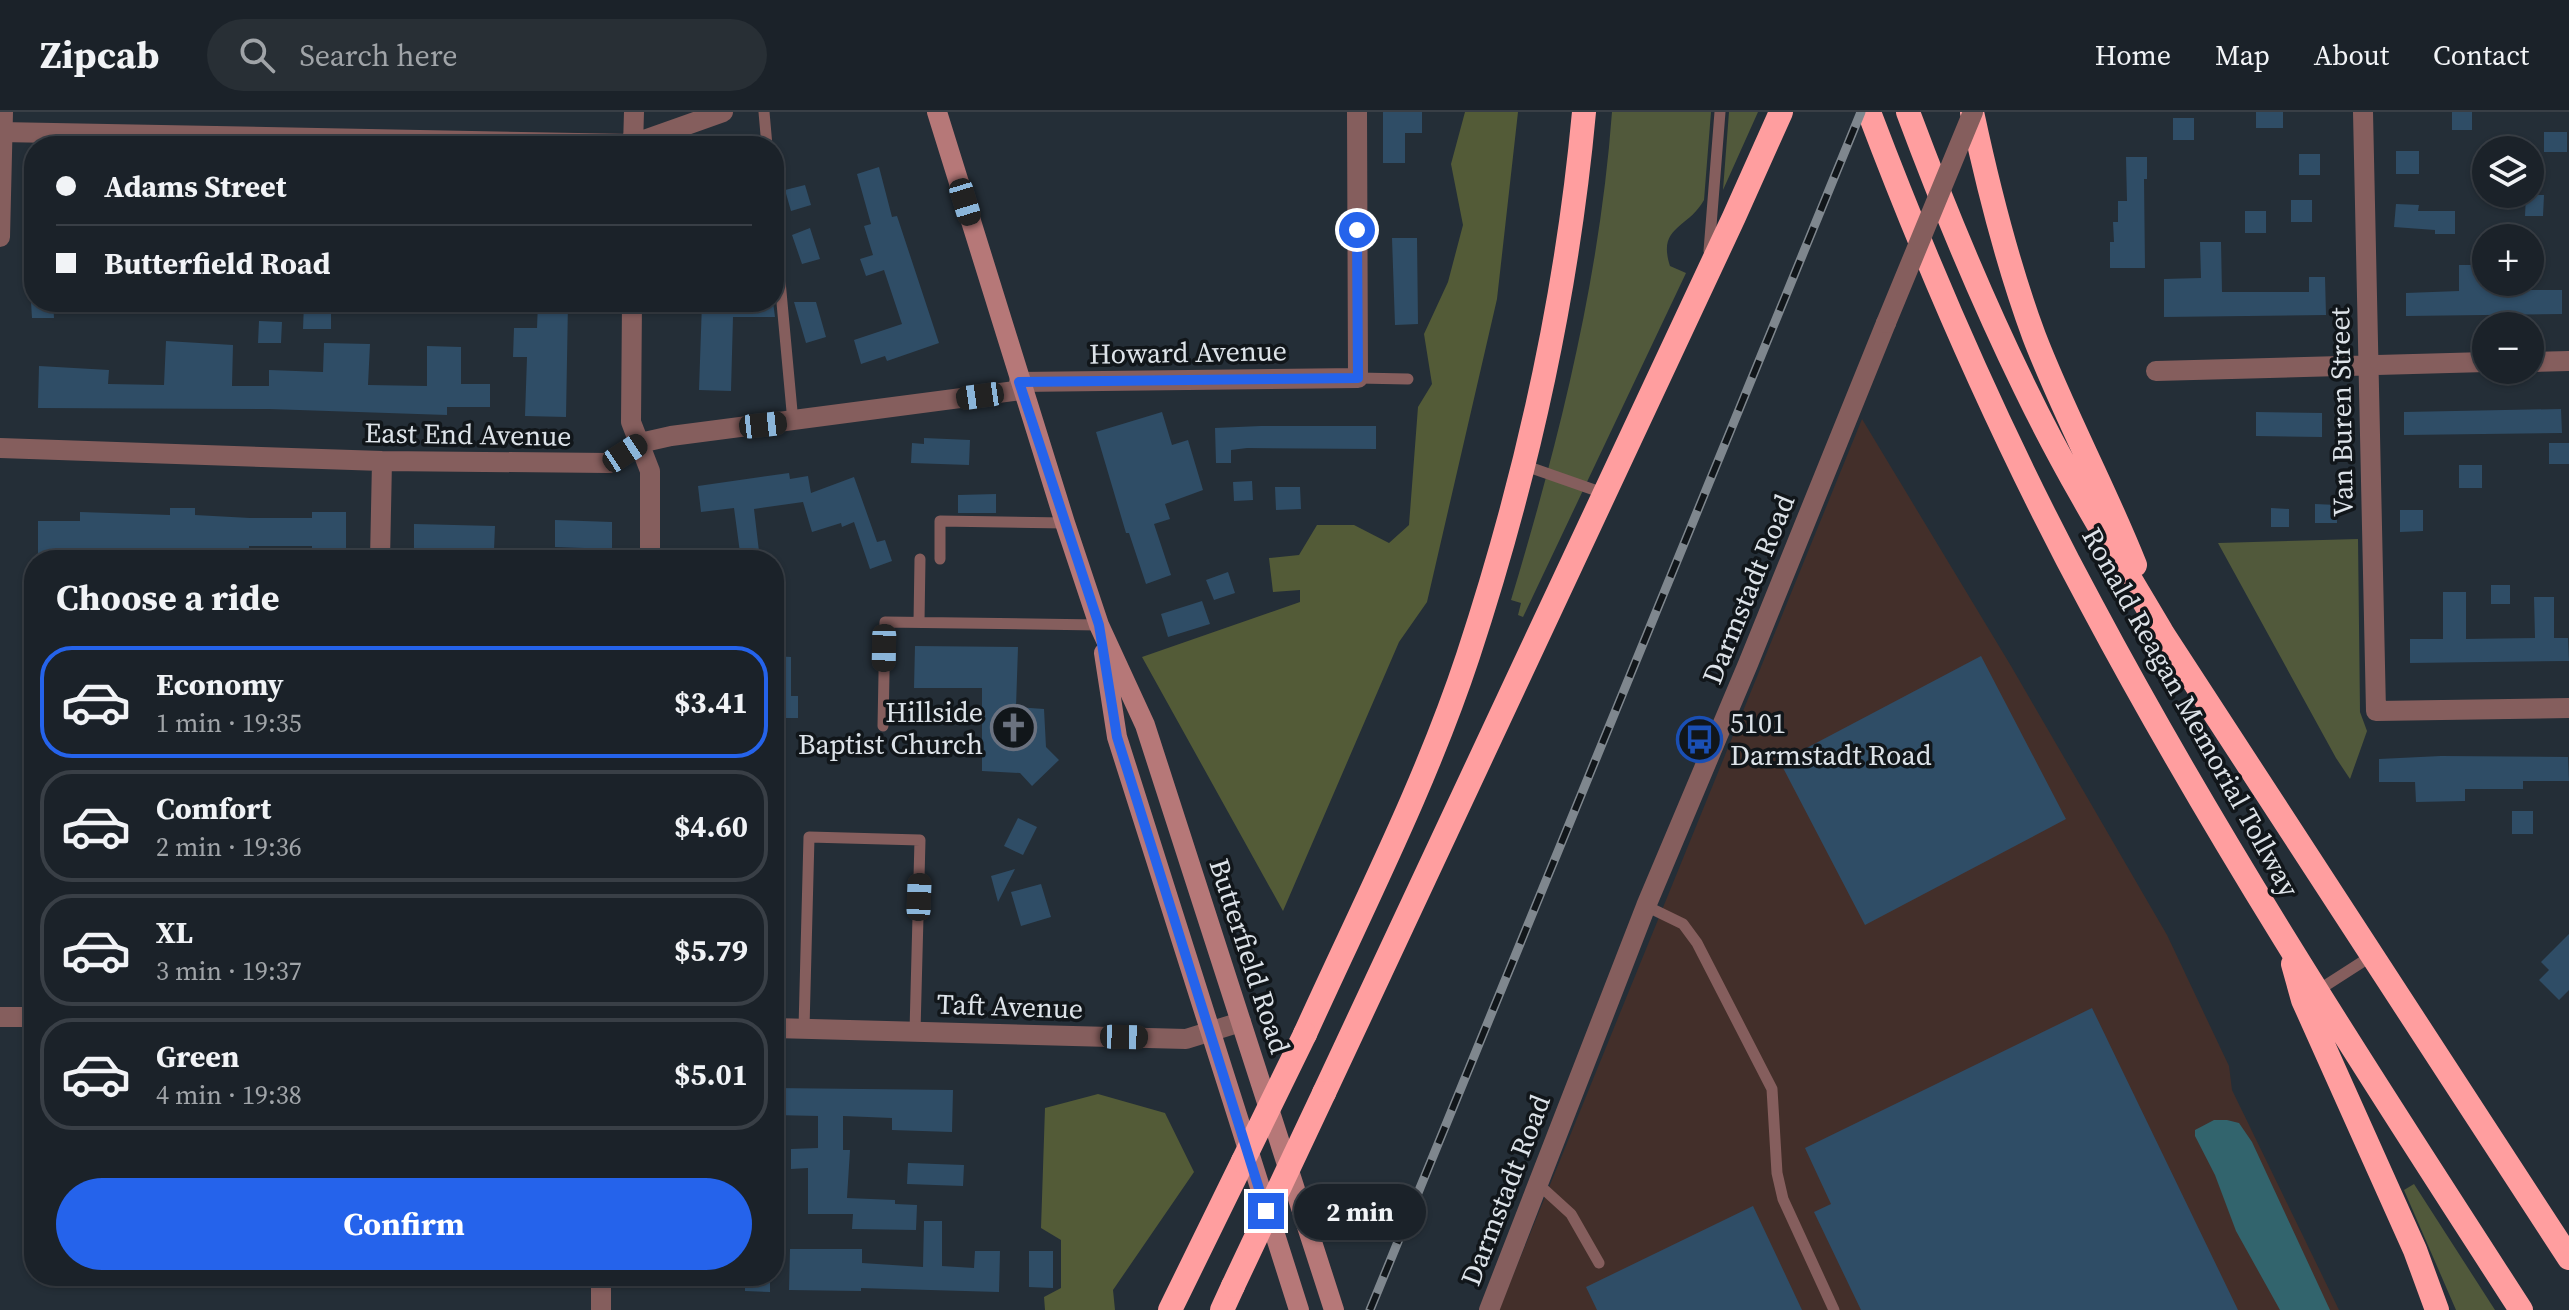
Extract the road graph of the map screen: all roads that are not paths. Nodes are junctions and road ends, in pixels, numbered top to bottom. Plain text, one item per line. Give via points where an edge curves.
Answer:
1 (634, 112) edge
2 (723, 112) edge
3 (764, 112) edge
4 (937, 112) edge
5 (1357, 112) edge
6 (1584, 112) edge
7 (1720, 112) edge
8 (1781, 112) edge
9 (1869, 112) edge
10 (1908, 112) edge
11 (1973, 112) edge
12 (2363, 112) edge
13 (2, 125) edge
14 (349, 136) edge
15 (633, 136) edge
16 (658, 136) edge
17 (766, 136) edge
18 (0, 237) edge
19 (1707, 274) junction
20 (632, 312) edge
21 (783, 312) edge
22 (2569, 361) edge
23 (2472, 362) edge
24 (2544, 362) edge
25 (2368, 364) junction
26 (2156, 371) dead end
27 (1358, 378) junction
28 (1408, 379) dead end
29 (1021, 386) junction
30 (793, 422) junction
31 (640, 443) junction
32 (0, 448) edge
33 (382, 461) junction
34 (1522, 464) junction
35 (1603, 493) junction
36 (1065, 523) junction
37 (380, 550) edge
38 (650, 550) edge
39 (920, 559) dead end
40 (940, 559) dead end
41 (919, 622) junction
42 (1099, 625) junction
43 (2163, 634) junction
44 (2569, 708) edge
45 (883, 726) dead end
46 (1646, 906) junction
47 (2373, 955) junction
48 (2311, 995) junction
49 (0, 1017) edge
50 (24, 1017) edge
51 (1241, 1022) junction
52 (784, 1028) edge
53 (804, 1028) junction
54 (915, 1031) junction
55 (1208, 1031) junction
56 (1537, 1183) junction
57 (2566, 1251) edge
58 (1599, 1263) dead end
59 (601, 1286) edge
60 (601, 1310) edge
61 (1170, 1310) edge
62 (1222, 1310) edge
63 (1299, 1310) edge
64 (1334, 1310) edge
65 (1489, 1310) edge
66 (1834, 1310) edge
67 (2437, 1310) edge
68 (2521, 1310) edge

1 - 15 street
2 - 16 street
3 - 17 lane
4 - 29 main road, Butterfield Road
5 - 27 street
6 - 34 highway via 1547,362
7 - 19 lane
8 - 19 highway
9 - 48 highway, Ronald Reagan Memorial Tollway via 1978,375 2091,606 2287,942
10 - 43 highway, Ronald Reagan Memorial Tollway via 2026,389 2099,528
11 - 43 highway via 2001,230 2034,335
11 - 46 street, Darmstadt Road, bridge
12 - 25 street, Van Buren Street
13 - 14 street
13 - 18 street
19 - 35 highway
20 - 31 street via 631,422
21 - 30 lane
22 - 24 street
23 - 25 street
25 - 26 street
25 - 44 street, Van Buren Street via 2376,711
27 - 28 lane
27 - 29 street, Howard Avenue
29 - 30 street, East End Avenue
29 - 36 main road, Butterfield Road
30 - 31 street, East End Avenue
31 - 33 street, East End Avenue via 609,463
31 - 38 street via 650,471
32 - 33 street, East End Avenue
33 - 37 street
34 - 35 lane
34 - 61 highway, bridge via 1467,657 1401,821 1305,1034
35 - 62 highway, bridge
36 - 40 lane via 940,521
36 - 42 main road, Butterfield Road
39 - 41 lane
41 - 42 lane
41 - 45 lane via 885,622
42 - 51 main road, Butterfield Road via 1145,725
42 - 55 main road, Butterfield Road via 1117,737
43 - 47 highway, Ronald Reagan Memorial Tollway
46 - 56 street, Darmstadt Road
46 - 66 lane via 1683,924 1690,933 1772,1089 1775,1160 1783,1199
47 - 48 lane
47 - 57 highway, Ronald Reagan Memorial Tollway
48 - 67 highway
48 - 68 highway, Ronald Reagan Memorial Tollway
49 - 50 street
51 - 55 street, Taft Avenue
51 - 64 main road, Butterfield Road
52 - 53 street, Taft Avenue
53 - 54 street, Taft Avenue
53 - 54 lane via 809,837 920,840
54 - 55 street, Taft Avenue via 1186,1039
55 - 63 main road, Butterfield Road
56 - 58 lane via 1571,1214
56 - 65 street, Darmstadt Road
59 - 60 street

